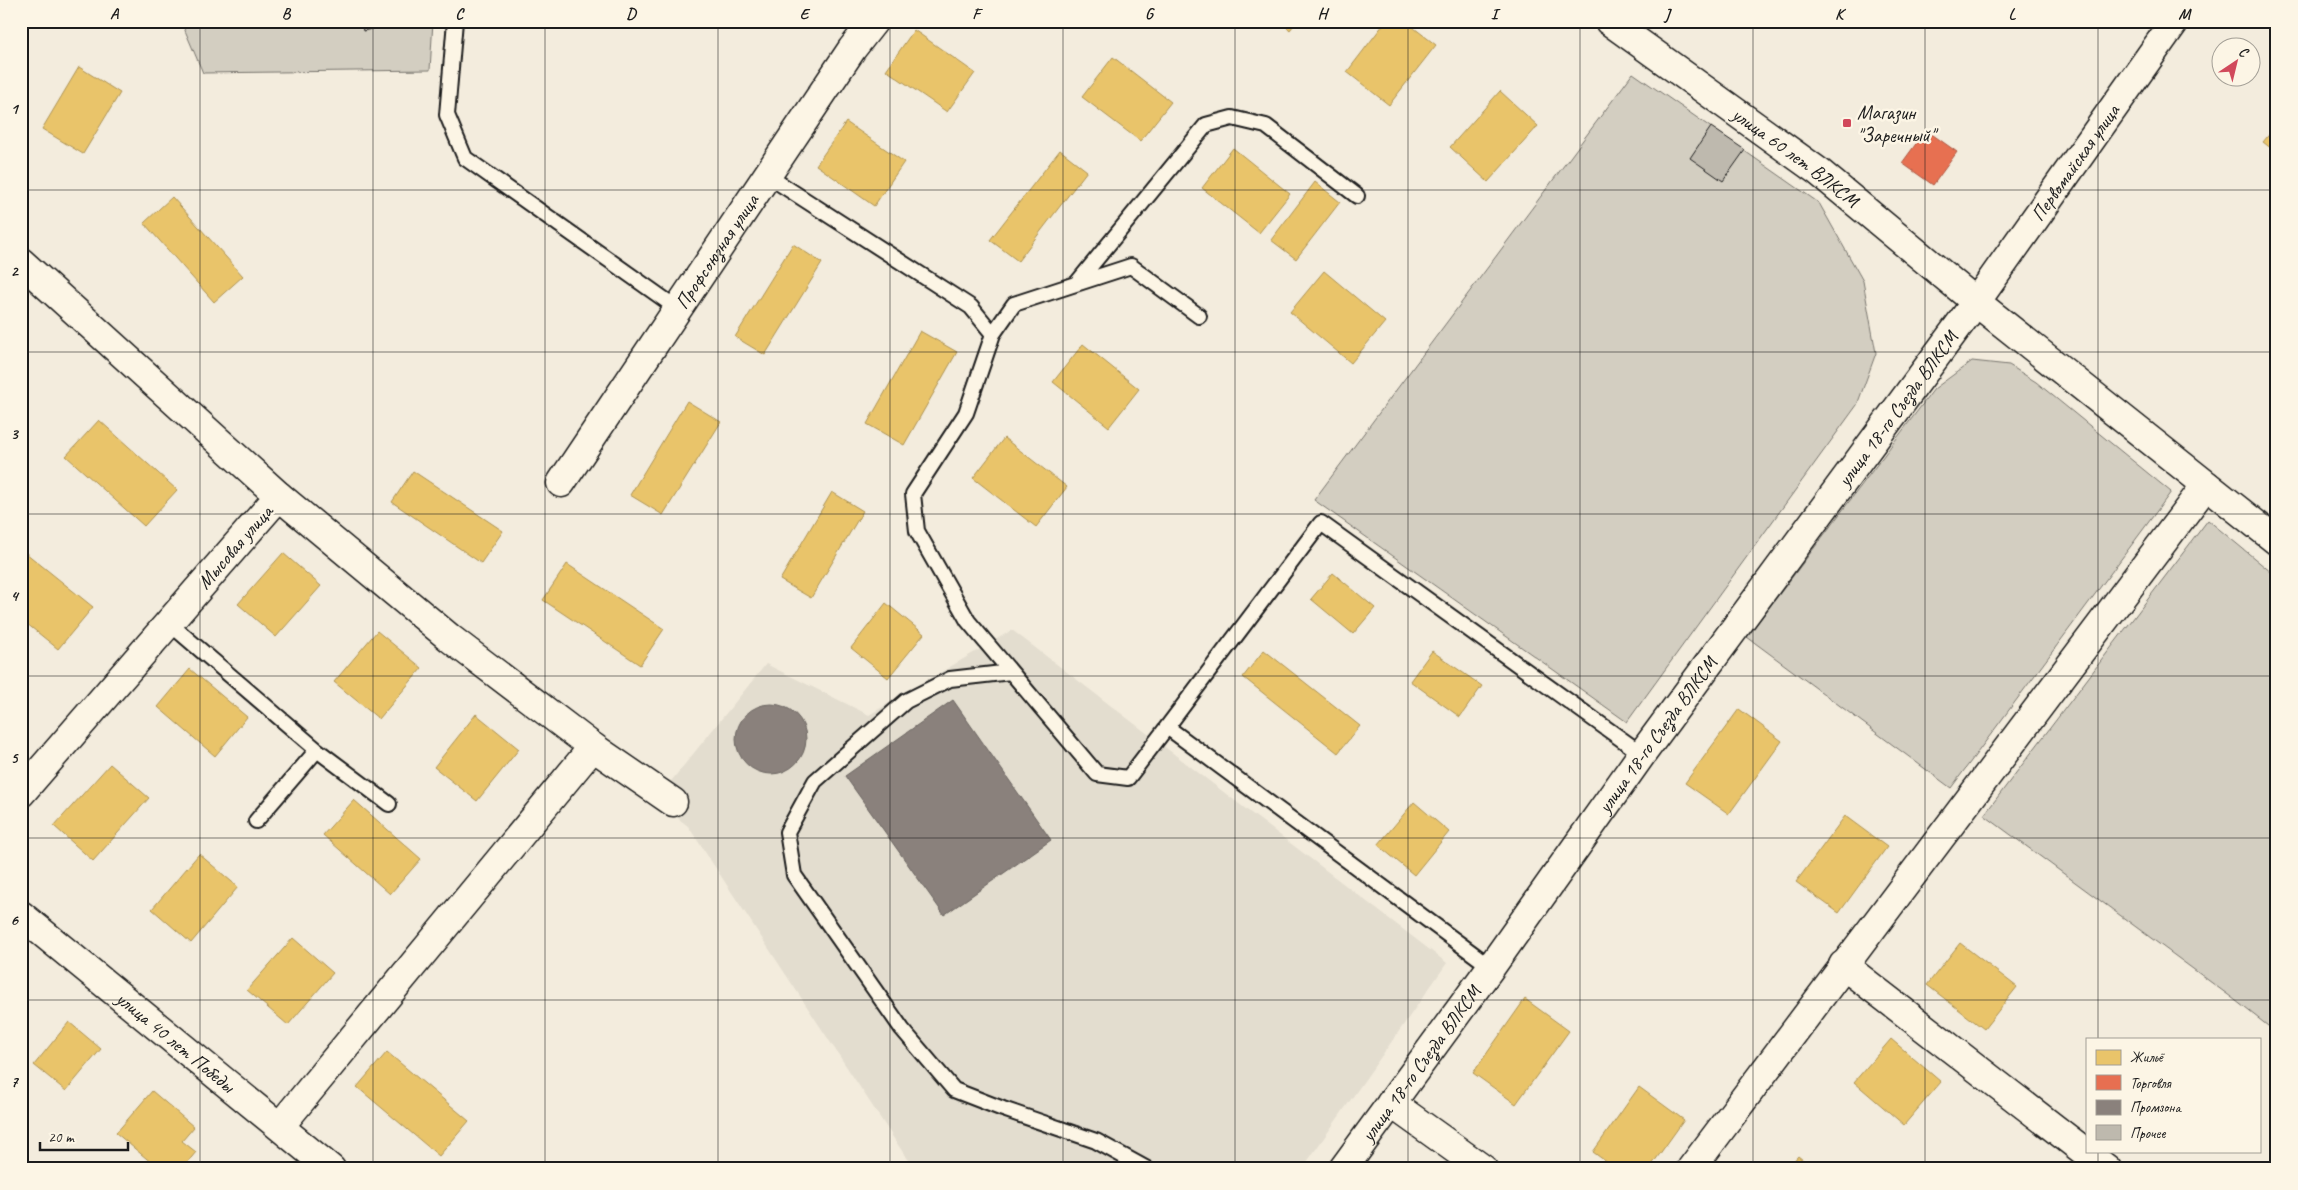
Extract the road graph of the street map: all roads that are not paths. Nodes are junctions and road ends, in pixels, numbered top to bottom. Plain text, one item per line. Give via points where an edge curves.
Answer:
1 (454, 21) edge
2 (874, 21) edge
3 (2175, 21) edge
4 (1623, 25) edge
5 (768, 176) junction
6 (1358, 196) dead end
7 (21, 262) edge
8 (1076, 284) junction
9 (1976, 302) junction
10 (678, 309) junction
11 (1199, 316) dead end
12 (993, 334) junction
13 (561, 483) dead end
14 (2206, 485) junction
15 (279, 496) junction
16 (2277, 541) edge
17 (169, 623) junction
18 (1011, 672) junction
19 (1167, 727) junction
20 (593, 747) junction
21 (317, 750) junction
22 (1642, 754) junction
23 (21, 793) edge
24 (673, 802) dead end
25 (388, 804) dead end
26 (256, 821) dead end
27 (21, 915) edge
28 (1843, 965) junction
29 (1491, 967) junction
30 (1391, 1103) junction
31 (280, 1126) junction
32 (331, 1169) edge
33 (1147, 1169) edge
34 (1343, 1169) edge
35 (1483, 1169) edge
36 (1691, 1169) edge
37 (2107, 1169) edge

1 - 10 lane via 447,115 464,158
2 - 5 street, Профсоюзная улица
3 - 9 street, Первомайская улица
4 - 9 street, улица 60 лет ВЛКСМ via 1819,172
5 - 10 street, Профсоюзная улица
5 - 12 lane via 971,307
6 - 8 lane via 1266,126 1232,118 1206,125
7 - 15 street, Мысовая улица
8 - 11 lane via 1132,266
8 - 12 lane via 1014,304
9 - 14 street, улица 60 лет ВЛКСМ
9 - 22 street, улица 18-го Съезда ВЛКСМ
10 - 13 street, Профсоюзная улица
12 - 18 lane via 966,413 913,494 917,531 968,621
14 - 16 street, улица 60 лет ВЛКСМ
14 - 28 street
15 - 17 street, Мысовая улица
15 - 20 street via 451,639
17 - 21 lane
17 - 23 street, Мысовая улица
18 - 19 lane via 1097,774 1128,778
18 - 33 lane via 950,679 906,701 815,781 787,832 794,875 902,1030 954,1090 1096,1141
19 - 22 lane via 1321,523
19 - 29 lane
20 - 24 street
20 - 31 street
21 - 25 lane
21 - 26 lane
22 - 29 street, улица 18-го Съезда ВЛКСМ
27 - 31 street, улица 40 лет Победы
28 - 36 street
28 - 37 street
29 - 30 street, улица 18-го Съезда ВЛКСМ
30 - 34 street, улица 18-го Съезда ВЛКСМ
30 - 35 street
31 - 32 street, улица 40 лет Победы

